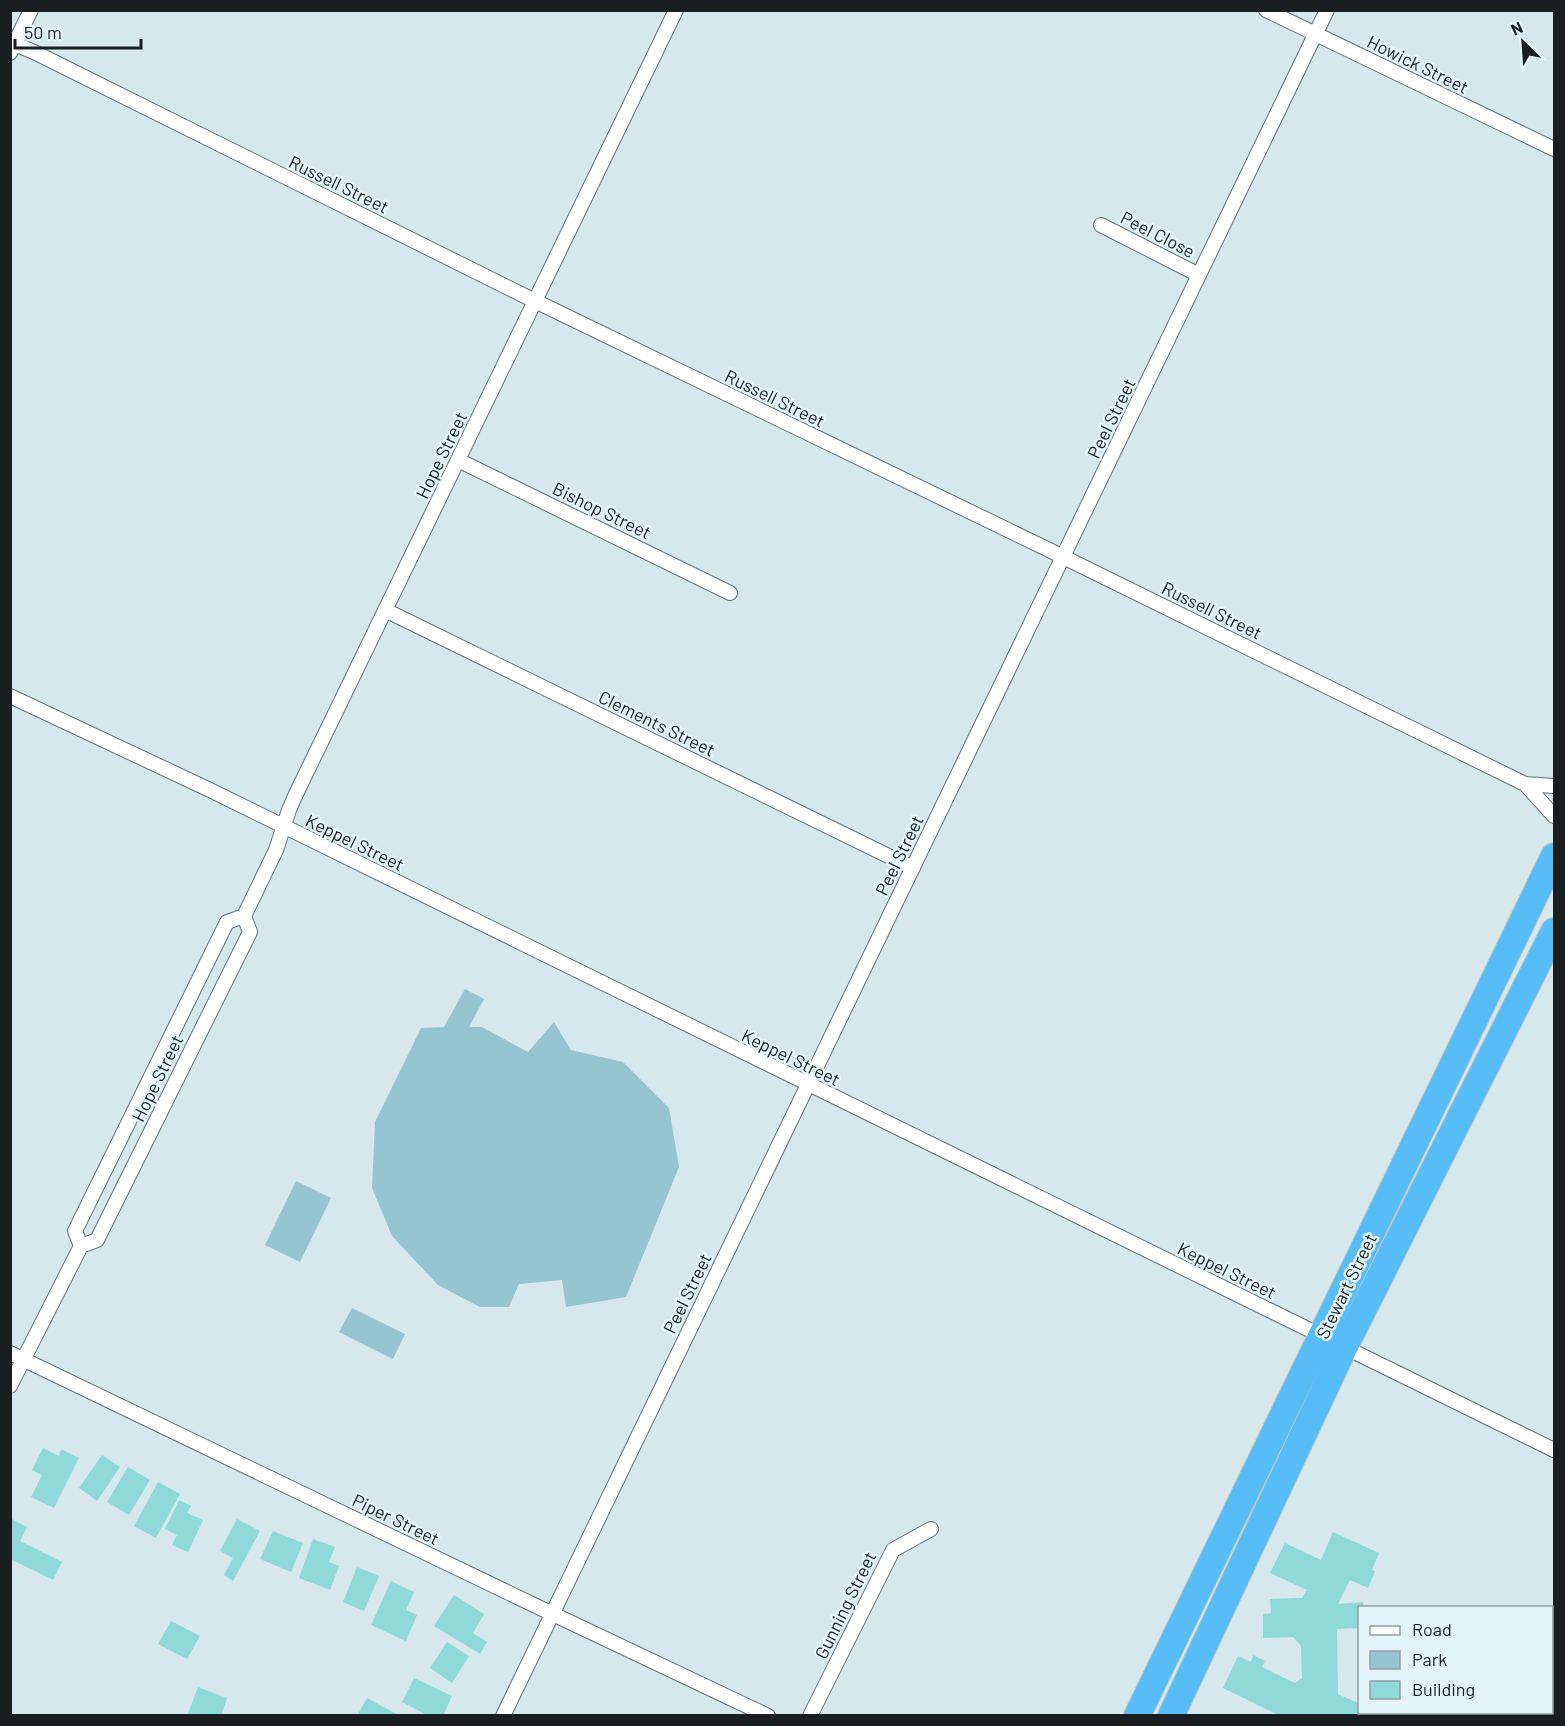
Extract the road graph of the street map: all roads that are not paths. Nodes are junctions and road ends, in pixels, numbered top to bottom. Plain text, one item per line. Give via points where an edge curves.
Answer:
1 (31, 10) edge
2 (676, 10) edge
3 (1266, 10) edge
4 (1327, 10) edge
5 (1315, 35) junction
6 (12, 46) edge
7 (1554, 149) edge
8 (1101, 225) dead end
9 (1200, 275) junction
10 (535, 301) junction
11 (458, 460) junction
12 (1064, 557) junction
13 (730, 593) dead end
14 (385, 610) junction
15 (10, 696) edge
16 (1525, 784) junction
17 (1554, 786) edge
18 (1554, 816) edge
19 (284, 827) junction
20 (1554, 856) edge
21 (913, 868) junction
22 (244, 916) junction
23 (1554, 931) edge
24 (808, 1085) junction
25 (81, 1246) junction
26 (1333, 1342) junction
27 (10, 1353) edge
28 (24, 1359) junction
29 (10, 1386) edge
30 (1554, 1450) edge
31 (931, 1529) dead end
32 (553, 1614) junction
33 (503, 1716) edge
34 (768, 1716) edge
35 (810, 1716) edge
36 (1137, 1716) edge
37 (1171, 1716) edge

1 - 6 street
2 - 10 street, Hope Street
3 - 5 street, Howick Street
4 - 5 street, Peel Street
5 - 7 street, Howick Street
5 - 9 street, Peel Street
6 - 10 street, Russell Street
8 - 9 street, Peel Close
9 - 12 street, Peel Street
10 - 11 street, Hope Street
10 - 12 street, Russell Street
11 - 13 street, Bishop Street
11 - 14 street, Hope Street
12 - 16 street, Russell Street
12 - 21 street, Peel Street
14 - 19 street, Hope Street
14 - 21 street, Clements Street
15 - 19 street, Keppel Street
16 - 17 street, Russell Street
16 - 18 street, Russell Street
19 - 22 street, Hope Street
19 - 24 street, Keppel Street
20 - 26 highway, Stewart Street
21 - 24 street, Peel Street
22 - 25 street, Hope Street via 250,932 97,1240
22 - 25 street, Hope Street via 227,922 75,1231
23 - 26 highway, Stewart Street
24 - 26 street, Keppel Street
24 - 32 street, Peel Street
25 - 28 street, Hope Street
26 - 30 street, Keppel Street
26 - 36 highway, Stewart Street
26 - 37 highway, Stewart Street
27 - 28 street, Piper Street
28 - 29 street, Hope Street
28 - 32 street, Piper Street
31 - 35 street, Gunning Street via 893,1550
32 - 33 street, Peel Street
32 - 34 street, Piper Street

